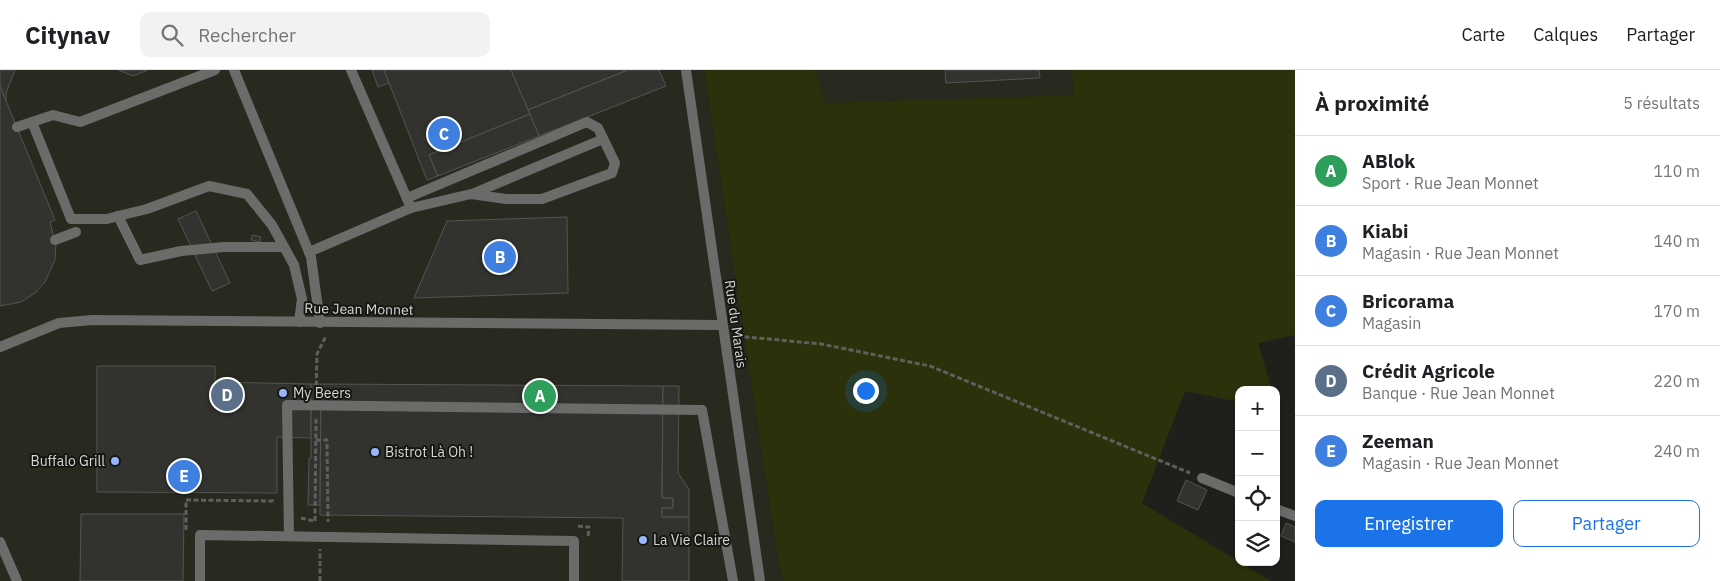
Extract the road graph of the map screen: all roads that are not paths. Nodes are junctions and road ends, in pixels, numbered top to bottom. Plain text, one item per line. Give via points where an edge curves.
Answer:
1 (215, 70) edge
2 (234, 70) edge
3 (351, 70) edge
4 (686, 70) edge
5 (32, 122) junction
6 (17, 127) dead end
7 (603, 139) junction
8 (471, 194) junction
9 (407, 198) junction
10 (412, 208) junction
11 (118, 216) junction
12 (76, 232) dead end
13 (55, 240) dead end
14 (284, 247) junction
15 (309, 252) junction
16 (299, 322) junction
17 (320, 323) junction
18 (723, 330) junction
19 (0, 347) edge
20 (1202, 478) road end
21 (1235, 491) edge
22 (1280, 510) edge
23 (1295, 516) edge
24 (289, 536) junction
25 (0, 542) edge
26 (17, 581) edge
27 (200, 581) edge
28 (574, 581) edge
29 (733, 581) edge
30 (760, 581) edge

1 - 5 street via 80,122 53,115
2 - 15 street
3 - 9 street
4 - 18 street, Rue du Marais
5 - 6 street
5 - 11 street via 71,219
7 - 8 street
7 - 8 street via 615,164 612,173 542,199 506,199
7 - 9 street via 598,128 587,122
8 - 10 street
9 - 10 street
10 - 15 street
11 - 14 street via 140,260 181,251 224,247
11 - 14 street via 209,186 246,194 272,225
12 - 13 street
14 - 16 street via 294,266 302,299
15 - 17 street
16 - 17 street, Rue Jean Monnet
16 - 19 street, Rue Jean Monnet via 67,322
17 - 18 street, Rue Jean Monnet
18 - 30 street, Rue du Marais
20 - 21 street
22 - 23 street
24 - 27 street via 200,535
24 - 28 street via 574,541
24 - 29 street via 287,406 702,410
25 - 26 street

